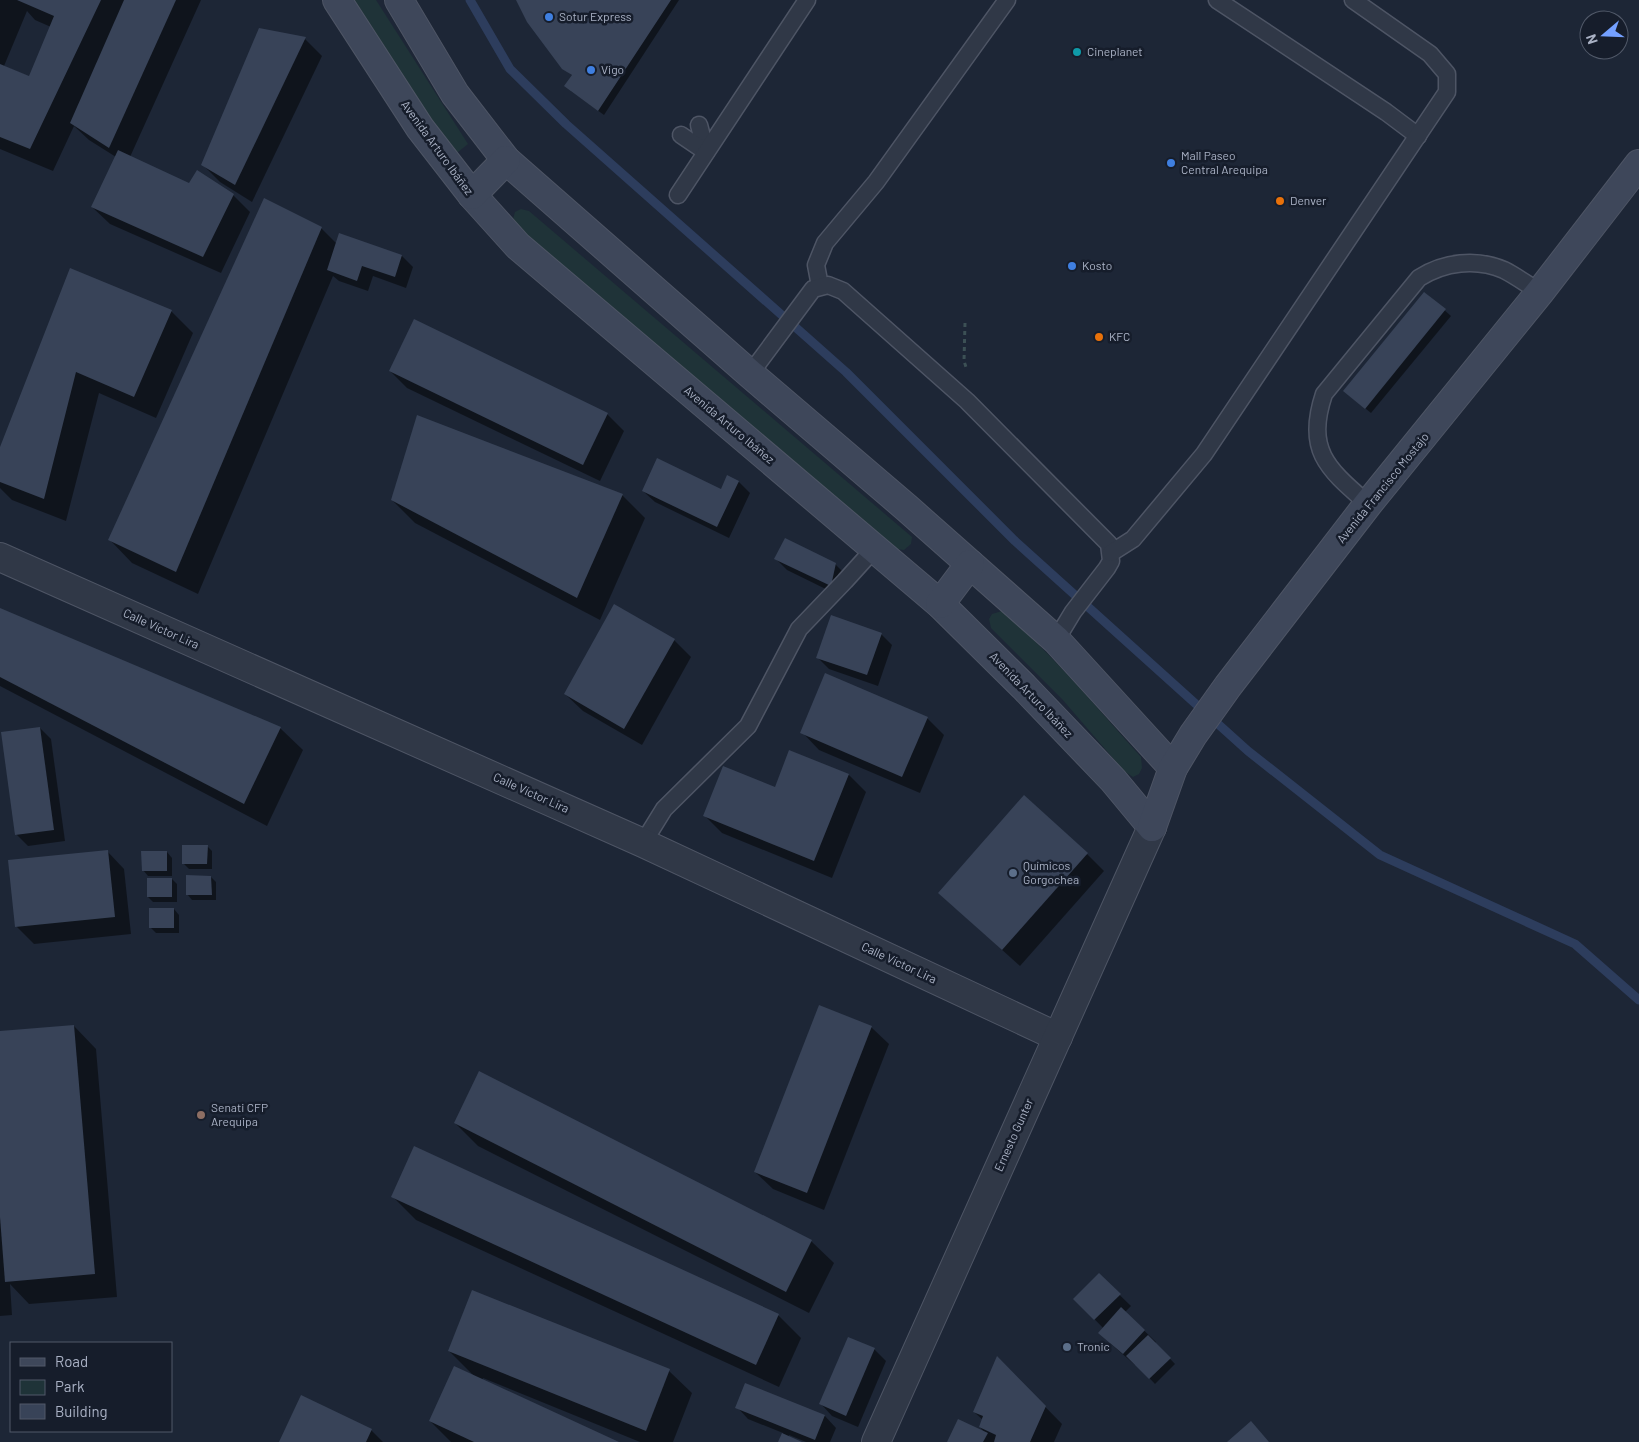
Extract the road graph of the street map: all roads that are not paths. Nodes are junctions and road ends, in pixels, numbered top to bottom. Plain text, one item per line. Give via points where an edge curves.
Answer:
1 (337, 0) edge
2 (399, 0) edge
3 (807, 0) edge
4 (1007, 0) edge
5 (1217, 0) edge
6 (1353, 0) edge
7 (699, 125) dead end
8 (681, 135) dead end
9 (1418, 136) junction
10 (706, 152) junction
11 (506, 160) junction
12 (1639, 164) edge
13 (472, 195) junction
14 (678, 195) dead end
15 (817, 287) junction
16 (1540, 292) junction
17 (750, 374) junction
18 (1368, 504) junction
19 (874, 549) junction
20 (0, 558) edge
21 (1109, 560) junction
22 (970, 564) junction
23 (940, 604) junction
24 (1056, 640) junction
25 (1173, 768) junction
26 (1152, 827) junction
27 (643, 843) junction
28 (1058, 1038) junction
29 (876, 1442) edge

1 - 13 main road, Avenida Arturo Ibáñez via 420,128
2 - 11 main road via 455,94
3 - 10 lane
4 - 15 lane via 876,182 825,243 816,265
5 - 9 lane
6 - 9 lane via 1430,54 1447,74 1447,92
7 - 10 lane
8 - 10 lane
9 - 21 lane via 1204,454 1132,539
10 - 14 lane
11 - 13 main road
11 - 17 main road
12 - 16 main road, Avenida Francisco Mostajo
13 - 19 main road, Avenida Arturo Ibáñez via 518,246
15 - 17 lane
15 - 21 lane via 828,285 842,291 967,401 1109,544
16 - 18 main road, Avenida Francisco Mostajo
16 - 18 lane via 1505,270 1488,264 1455,264 1428,273 1419,278 1324,394 1317,414 1320,450 1340,480
17 - 22 main road
18 - 25 main road, Avenida Francisco Mostajo via 1228,686
19 - 23 main road, Avenida Arturo Ibáñez
19 - 27 lane via 799,629 748,726 664,809
20 - 27 street, Calle Víctor Lira
21 - 24 lane
22 - 23 main road
22 - 24 main road
23 - 26 main road, Avenida Arturo Ibáñez via 1113,780
24 - 25 main road
25 - 26 main road, Avenida Francisco Mostajo
26 - 28 street, Ernesto Gunter
27 - 28 street, Calle Víctor Lira
28 - 29 street, Ernesto Gunter

